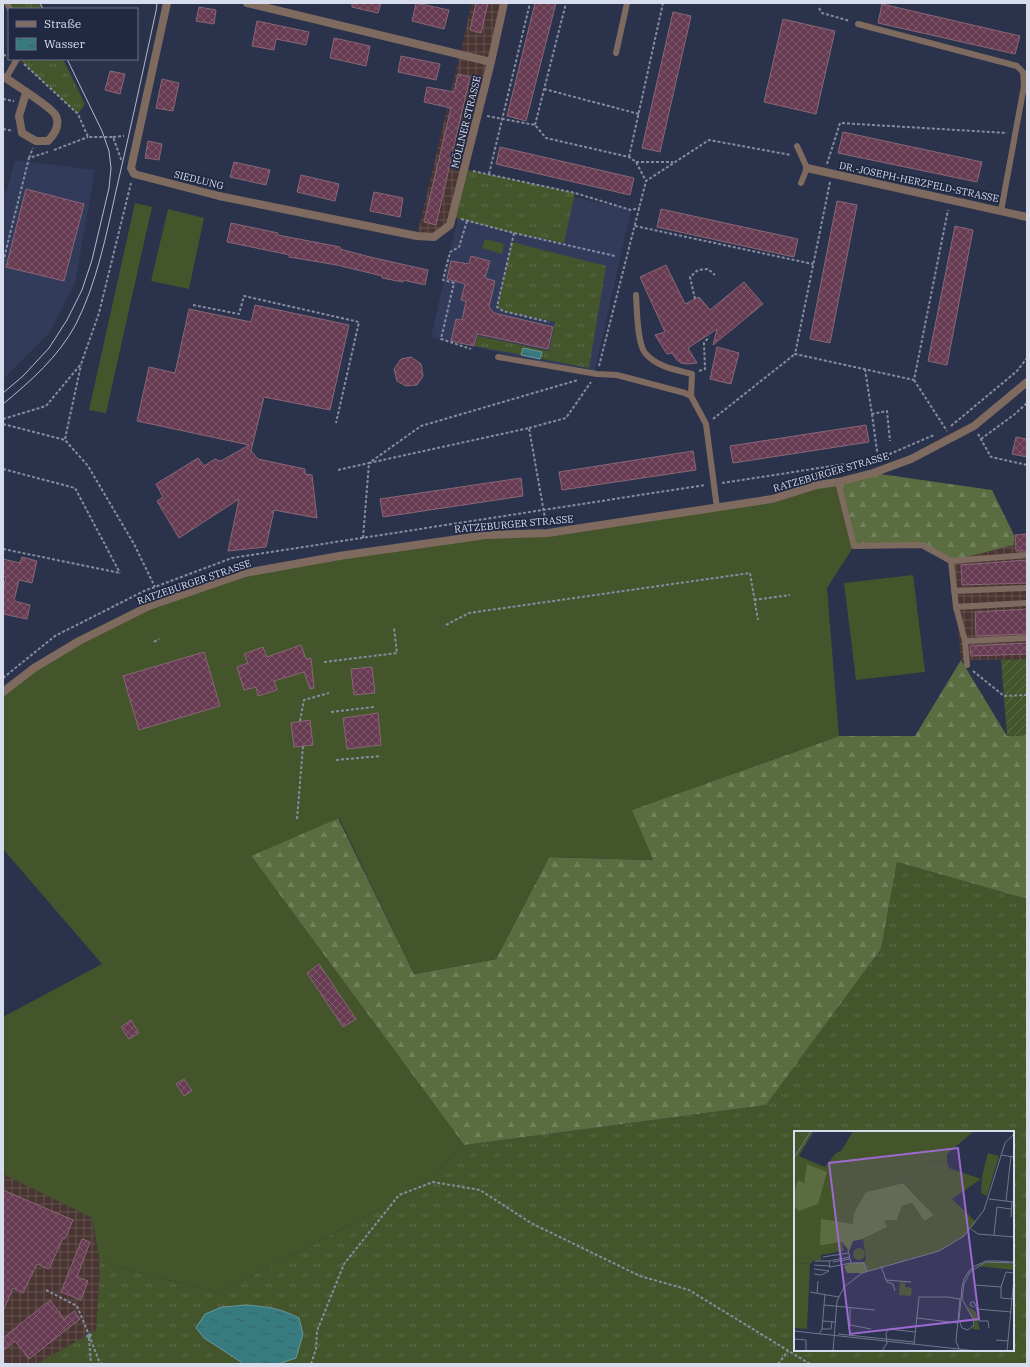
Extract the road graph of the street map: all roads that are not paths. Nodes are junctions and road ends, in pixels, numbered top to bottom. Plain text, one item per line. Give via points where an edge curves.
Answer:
1 (167, 3) edge
2 (247, 3) edge
3 (504, 3) edge
4 (627, 3) edge
5 (858, 24) road end
6 (616, 52) dead end
7 (16, 60) edge
8 (491, 62) junction
9 (5, 78) edge
10 (26, 93) junction
11 (797, 146) dead end
12 (808, 168) junction
13 (801, 183) dead end
14 (1001, 211) junction
15 (1027, 217) edge
16 (434, 237) joint
17 (636, 295) dead end
18 (498, 357) dead end
19 (1027, 382) edge
20 (691, 396) junction
21 (838, 482) junction
22 (717, 508) junction
23 (1027, 555) edge
24 (951, 561) junction
25 (1027, 588) edge
26 (954, 591) junction
27 (1027, 603) edge
28 (956, 607) junction
29 (1027, 638) edge
30 (965, 641) junction
31 (967, 665) road end
32 (3, 692) edge

1 - 16 street, SIEDLUNG via 131,168 134,174 219,196 417,236
2 - 8 street
3 - 8 street, MÖLLNER STRASSE
4 - 6 lane
5 - 14 lane via 1017,66 1023,72 1024,86
7 - 9 lane
8 - 16 street, MÖLLNER STRASSE via 450,225
9 - 10 street
10 - 10 street via 19,116 22,133 36,140 48,141 54,135 56,115
11 - 12 lane
12 - 13 lane
12 - 14 street, DR.-JOSEPH-HERZFELD-STRASSE
14 - 15 street, DR.-JOSEPH-HERZFELD-STRASSE
17 - 20 lane via 638,329 644,352 665,367 692,374
18 - 20 lane via 597,374 617,375
19 - 21 street, RATZEBURGER STRASSE via 974,426 950,439 911,459
20 - 22 lane via 706,424
21 - 22 street, RATZEBURGER STRASSE via 817,485 772,499
21 - 24 lane via 854,546 922,545
22 - 32 street, RATZEBURGER STRASSE via 548,533 486,535 338,556 245,573 149,606 79,641 34,668
23 - 24 lane
24 - 26 lane
25 - 26 lane
26 - 28 lane
27 - 28 lane
28 - 30 lane
29 - 30 lane
30 - 31 lane

